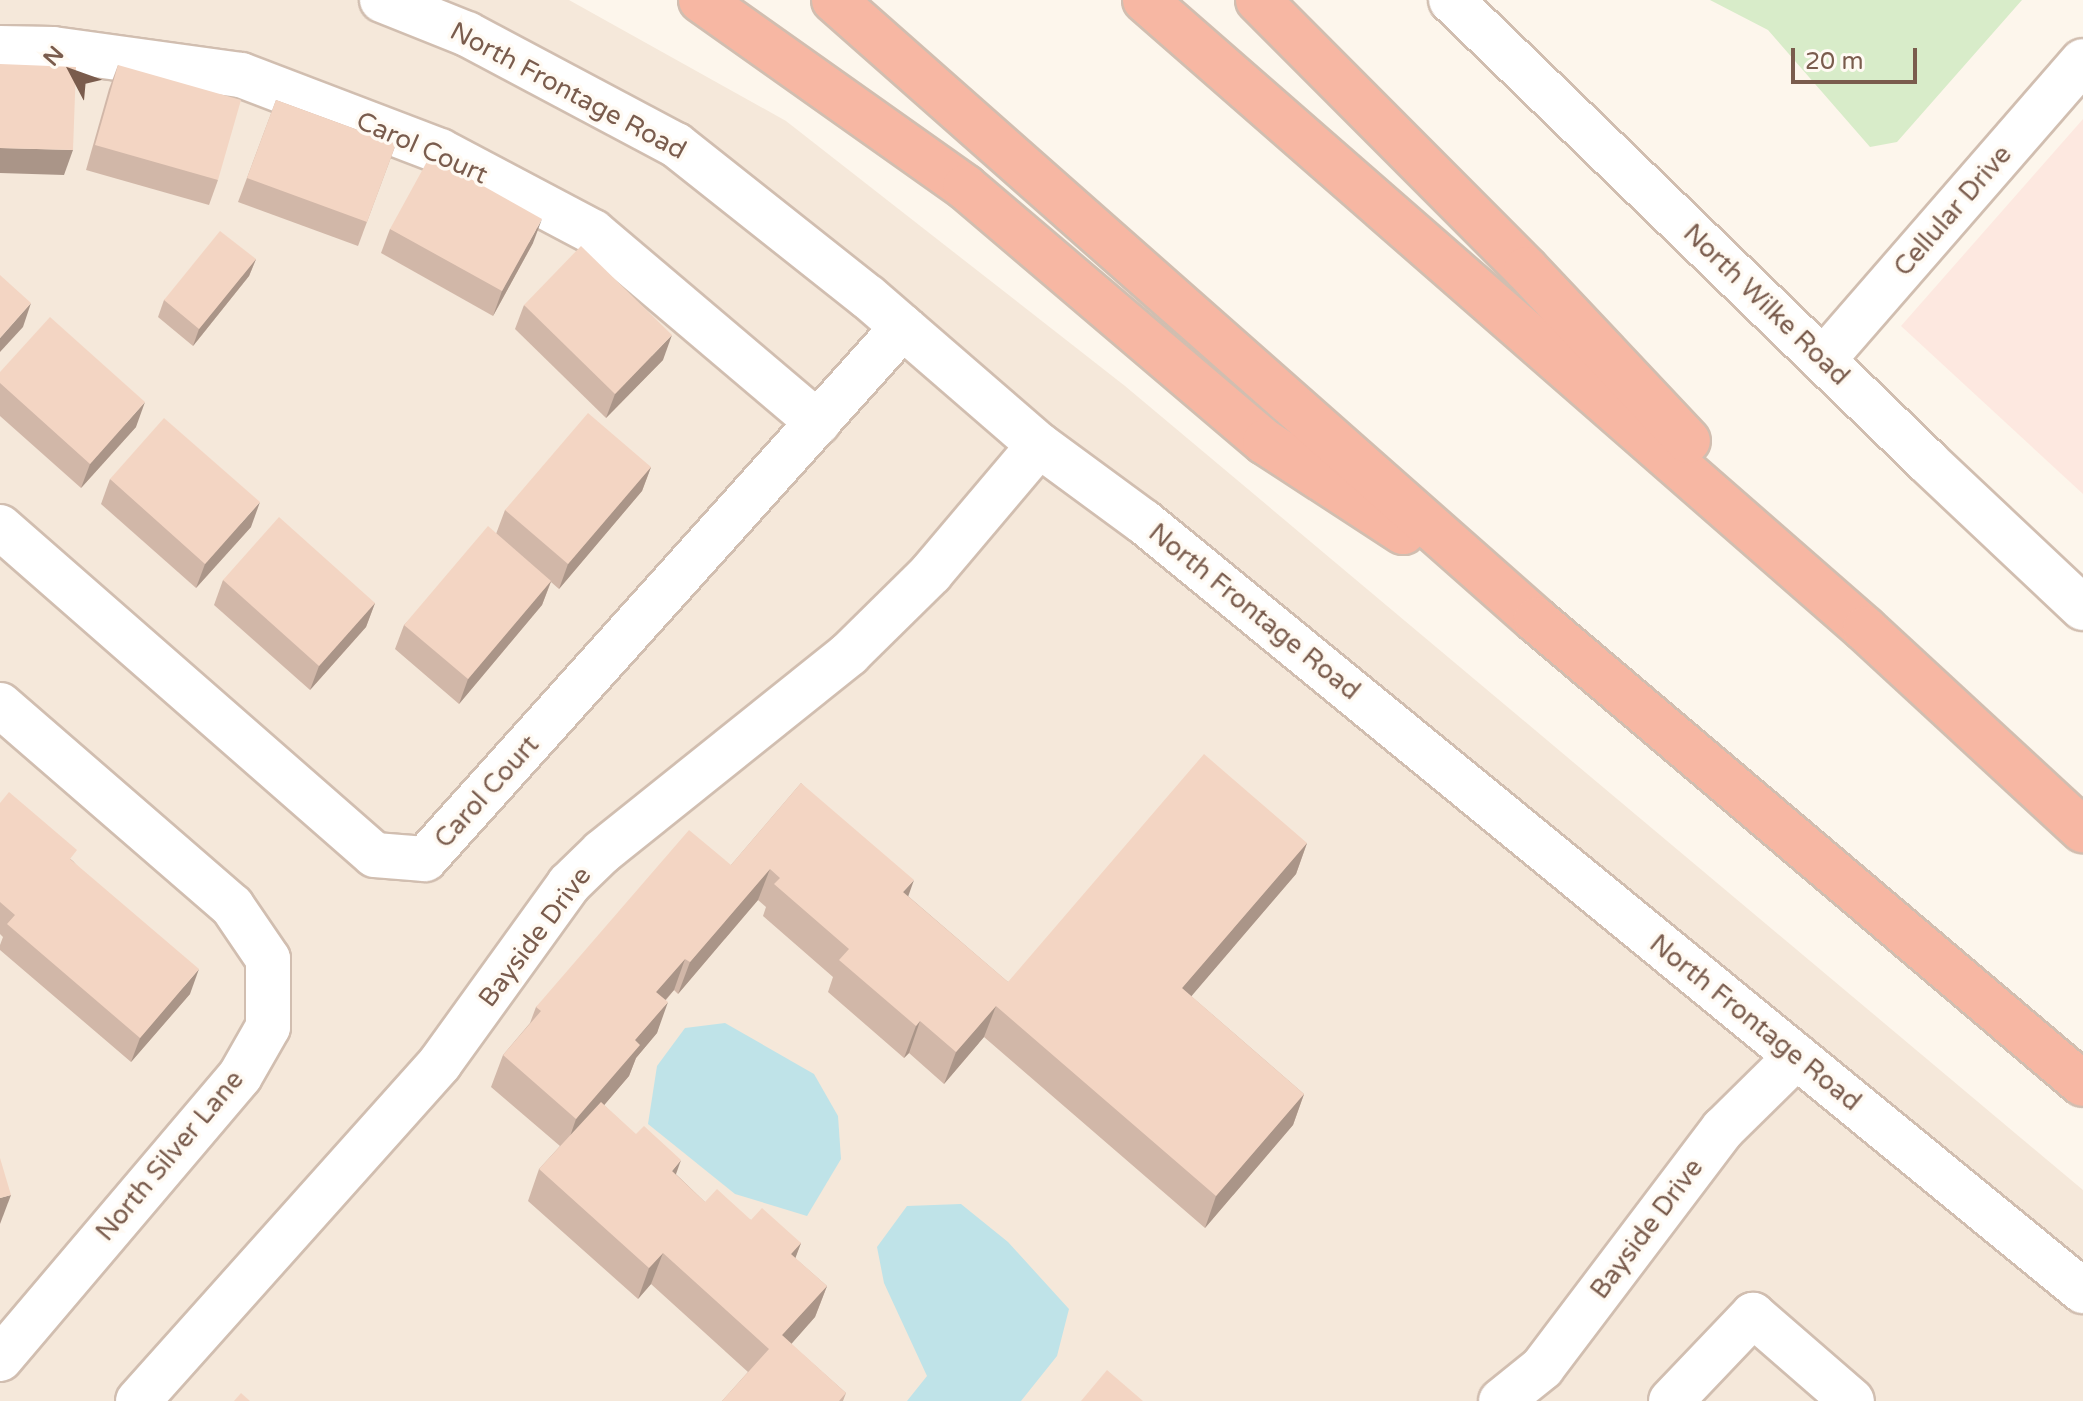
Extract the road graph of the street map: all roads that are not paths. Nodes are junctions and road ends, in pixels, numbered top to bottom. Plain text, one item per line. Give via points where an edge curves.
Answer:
1 (382, 0) edge
2 (701, 0) edge
3 (834, 0) edge
4 (1145, 0) edge
5 (1258, 0) edge
6 (1451, 0) edge
7 (0, 48) edge
8 (2083, 61) edge
9 (903, 327) junction
10 (1823, 360) junction
11 (818, 423) junction
12 (1039, 445) junction
13 (0, 527) edge
14 (2083, 608) edge
15 (1536, 620) junction
16 (1865, 629) junction
17 (0, 705) edge
18 (2083, 830) edge
19 (1796, 1057) junction
20 (2083, 1084) edge
21 (2083, 1291) edge
22 (0, 1359) edge
23 (138, 1401) edge
24 (1501, 1401) edge
25 (1671, 1401) edge
26 (1852, 1401) edge

1 - 9 street, North Frontage Road via 467,34 676,145
2 - 15 highway via 965,187 1265,442
3 - 15 highway
4 - 16 highway
5 - 16 highway via 1526,269
6 - 10 street, North Wilke Road
7 - 11 street, Carol Court via 53,49 241,75 440,151 593,232
8 - 10 street, Cellular Drive
9 - 11 street, Carol Court
9 - 12 street, North Frontage Road
10 - 14 street, North Wilke Road
11 - 13 street, Carol Court via 425,859 375,855
12 - 19 street, North Frontage Road via 1157,532
12 - 23 street, Bayside Drive via 931,573 849,654 569,884 440,1063
15 - 20 highway
16 - 18 highway
17 - 22 street, North Silver Lane via 232,906 268,959 268,1027 240,1076
19 - 21 street, North Frontage Road
19 - 24 street, Bayside Drive via 1723,1129 1542,1368
25 - 26 street via 1753,1315

